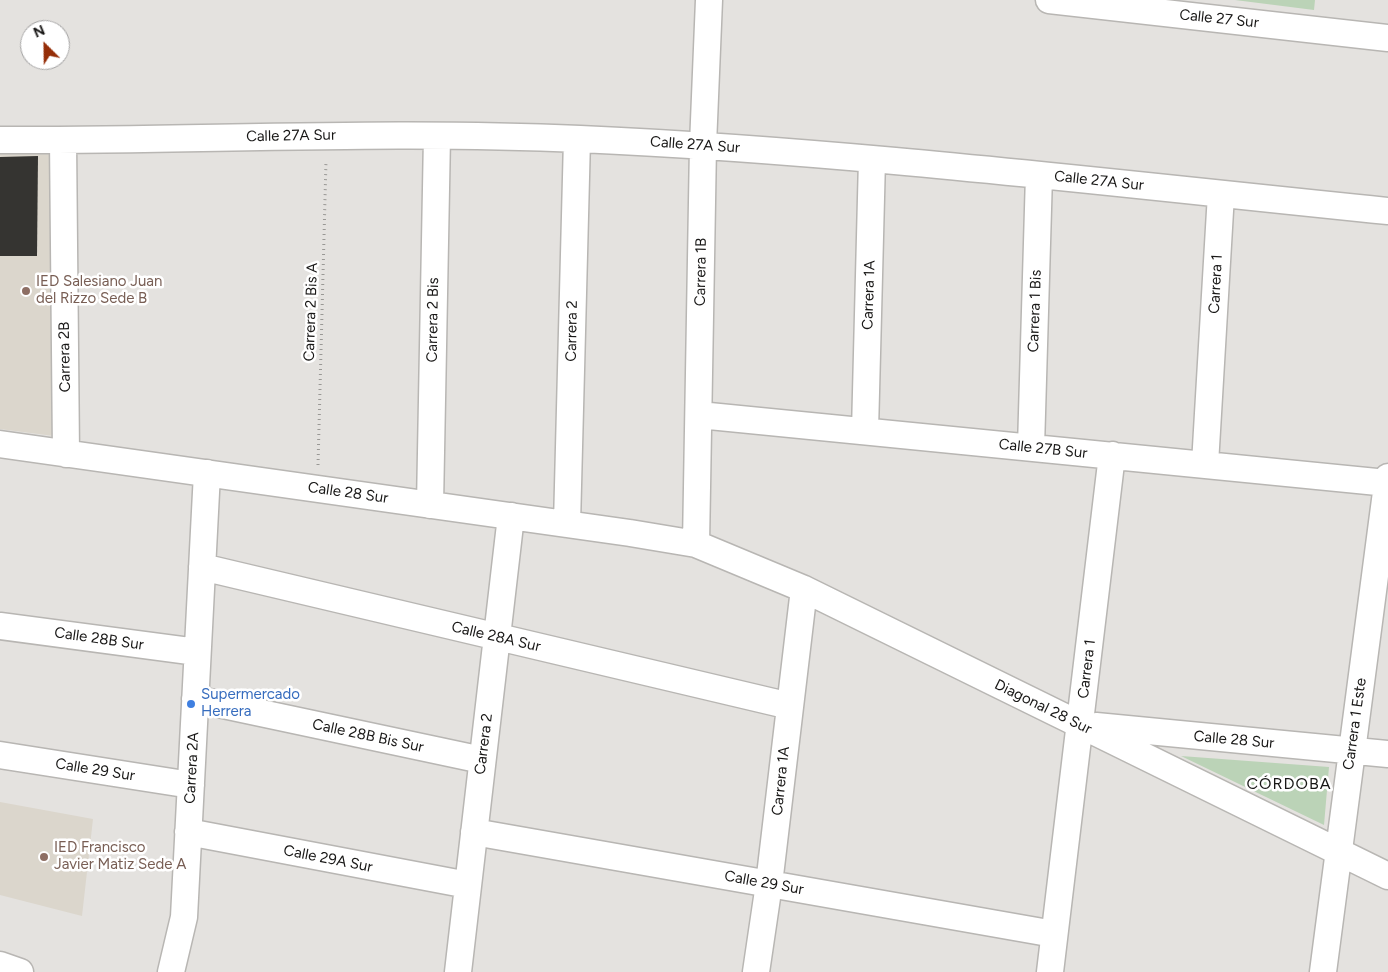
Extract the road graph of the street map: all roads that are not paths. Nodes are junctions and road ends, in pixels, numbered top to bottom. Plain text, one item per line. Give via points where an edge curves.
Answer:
1 (709, 0) edge
2 (1050, 0) edge
3 (1202, 9) edge
4 (1388, 38) edge
5 (437, 136) junction
6 (577, 139) junction
7 (0, 140) edge
8 (63, 140) junction
9 (703, 145) junction
10 (872, 159) junction
11 (1039, 175) junction
12 (1221, 194) junction
13 (1388, 211) edge
14 (699, 415) junction
15 (865, 431) junction
16 (0, 444) edge
17 (1031, 447) junction
18 (66, 454) junction
19 (1112, 456) junction
20 (1205, 464) junction
21 (207, 473) junction
22 (1388, 481) edge
23 (430, 504) junction
24 (511, 516) junction
25 (567, 524) junction
26 (696, 544) junction
27 (202, 568) junction
28 (804, 589) junction
29 (0, 626) edge
30 (497, 637) junction
31 (197, 652) junction
32 (195, 699) junction
33 (790, 706) junction
34 (1080, 725) junction
35 (1351, 751) junction
36 (1388, 754) edge
37 (0, 756) edge
38 (482, 760) junction
39 (191, 785) junction
40 (188, 832) junction
41 (474, 832) junction
42 (1338, 852) junction
43 (1388, 876) edge
44 (769, 884) junction
45 (468, 885) junction
46 (1054, 934) junction
47 (0, 965) edge
48 (20, 972) edge
49 (171, 972) edge
50 (458, 972) edge
51 (756, 972) edge
52 (1050, 972) edge
53 (1323, 972) edge

1 - 9 street, Carrera 1B
2 - 3 street, Calle 27 Sur
3 - 4 street, Calle 27 Sur
5 - 6 street, Calle 27A Sur
5 - 8 street, Calle 27A Sur
5 - 23 street, Carrera 2 Bis
6 - 9 street, Calle 27A Sur
6 - 25 street, Carrera 2
7 - 8 street, Calle 27A Sur
8 - 18 street, Carrera 2B
9 - 10 street, Calle 27A Sur
9 - 14 street, Carrera 1B
10 - 11 street, Calle 27A Sur
10 - 15 street, Carrera 1A
11 - 12 street, Calle 27A Sur
11 - 17 street, Carrera 1 Bis
12 - 13 street, Calle 27A Sur
12 - 20 street, Carrera 1
14 - 15 street, Calle 27B Sur
14 - 26 street, Carrera 1B
15 - 17 street, Calle 27B Sur
16 - 18 street, Calle 28 Sur
17 - 19 street, Calle 27B Sur
18 - 21 street, Calle 28 Sur
19 - 20 street, Calle 27B Sur
19 - 34 street, Carrera 1
20 - 22 street, Calle 27B Sur
21 - 23 street, Calle 28 Sur
21 - 27 street, Carrera 2A
22 - 35 street, Carrera 1 Este
23 - 24 street, Calle 28 Sur
24 - 25 street, Calle 28 Sur
24 - 30 street, Carrera 2
25 - 26 street, Calle 28 Sur
26 - 28 street, Diagonal 28 Sur
27 - 30 street, Calle 28A Sur
27 - 31 street, Carrera 2A
28 - 33 street, Carrera 1A
28 - 34 street, Diagonal 28 Sur
29 - 31 street, Calle 28B Sur
30 - 33 street, Calle 28A Sur
30 - 38 street, Carrera 2
31 - 32 street, Carrera 2A
32 - 38 street, Calle 28B Bis Sur
32 - 39 street, Carrera 2A
33 - 44 street, Carrera 1A
34 - 35 street, Calle 28 Sur
34 - 42 street, Diagonal 28 Sur
34 - 46 street, Carrera 1
35 - 36 street, Calle 28 Sur
35 - 42 street, Carrera 1 Este
37 - 39 street, Calle 29 Sur
38 - 41 street, Carrera 2
39 - 40 street, Carrera 2A
40 - 45 street, Calle 29A Sur
40 - 49 street, Carrera 2A via 184,917
41 - 44 street, Calle 29 Sur
41 - 45 street, Carrera 2
42 - 43 street, Diagonal 28 Sur
42 - 53 street, Carrera 1 Este
44 - 46 street, Calle 29 Sur
44 - 51 street, Carrera 1A
45 - 50 street, Carrera 2
46 - 52 street, Carrera 1
47 - 48 street

